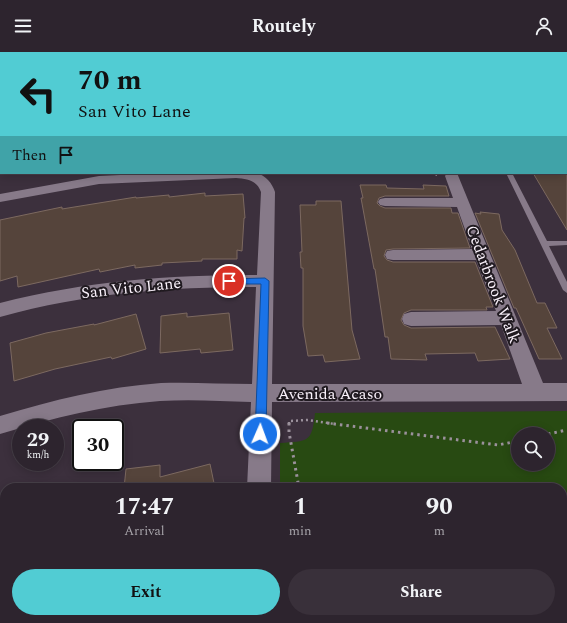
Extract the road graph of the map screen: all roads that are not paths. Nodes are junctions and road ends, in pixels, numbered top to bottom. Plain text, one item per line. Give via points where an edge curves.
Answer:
1 (509, 174) edge
2 (447, 175) edge
3 (100, 177) edge
4 (0, 198) edge
5 (385, 202) dead end
6 (463, 203) junction
7 (544, 244) junction
8 (567, 244) edge
9 (483, 254) junction
10 (393, 255) dead end
11 (265, 281) junction
12 (567, 290) edge
13 (0, 310) edge
14 (411, 318) dead end
15 (508, 318) junction
16 (536, 392) junction
17 (567, 392) edge
18 (262, 394) junction
19 (0, 425) edge
20 (259, 483) edge

1 - 7 lane
2 - 6 street, Cedarbrook Walk
3 - 4 street
3 - 11 street via 246,174 257,178 266,184 268,192
5 - 6 street
6 - 9 street, Cedarbrook Walk
7 - 8 lane
7 - 12 lane
9 - 10 street
9 - 15 street, Cedarbrook Walk
11 - 13 street, San Vito Lane via 174,282 91,290 38,299
11 - 18 street
14 - 15 street
15 - 16 street, Cedarbrook Walk
16 - 17 street, Avenida Acaso
16 - 18 street, Avenida Acaso
18 - 19 street, Avenida Acaso via 161,392 100,398
18 - 20 street

